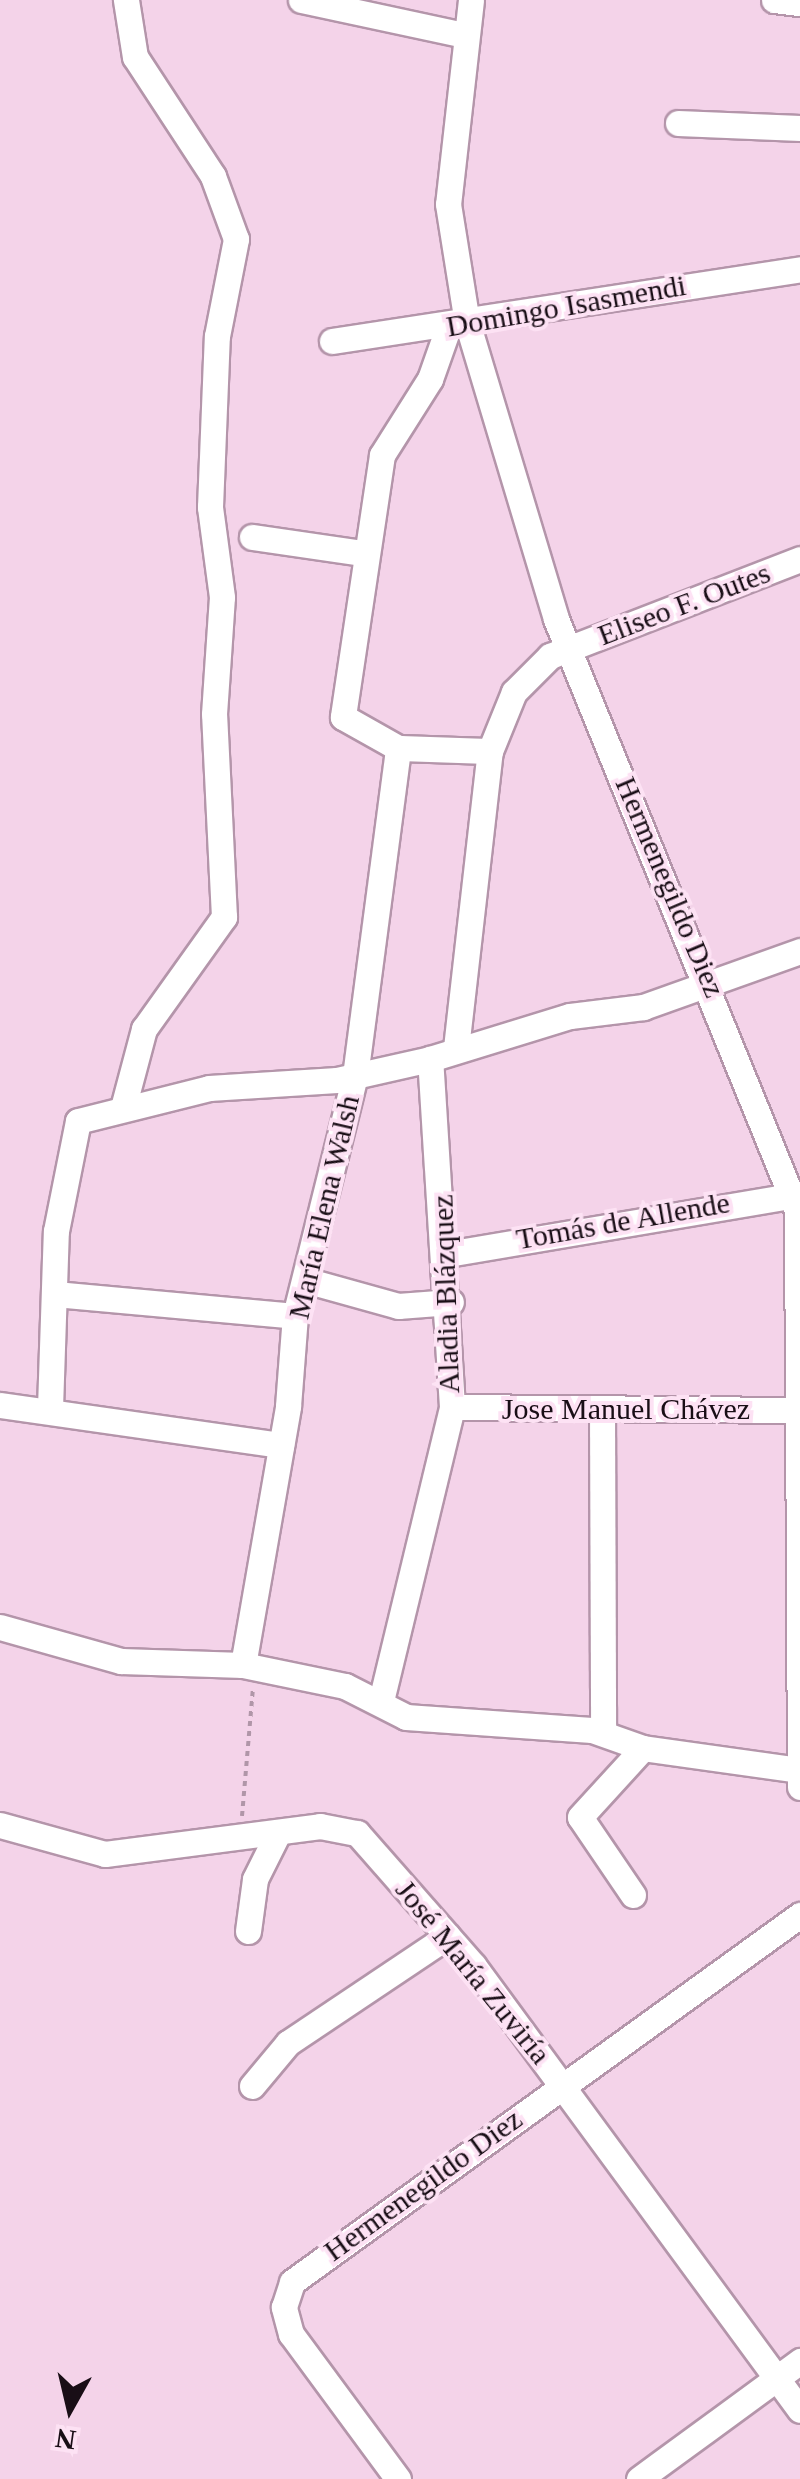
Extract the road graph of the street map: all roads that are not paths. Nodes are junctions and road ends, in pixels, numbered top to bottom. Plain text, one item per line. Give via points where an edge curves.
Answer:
1 (126, 0) edge
2 (301, 0) edge
3 (471, 0) edge
4 (774, 0) edge
5 (800, 3) edge
6 (464, 34) junction
7 (678, 124) dead end
8 (800, 128) edge
9 (800, 268) edge
10 (458, 325) junction
11 (332, 341) dead end
12 (252, 537) dead end
13 (363, 553) junction
14 (800, 558) edge
15 (568, 648) junction
16 (398, 748) junction
17 (490, 751) junction
18 (800, 951) edge
19 (712, 985) junction
20 (456, 1048) junction
21 (430, 1060) junction
22 (356, 1076) junction
23 (124, 1104) junction
24 (797, 1195) edge
25 (446, 1254) junction
26 (305, 1280) junction
27 (55, 1294) junction
28 (451, 1302) junction
29 (294, 1316) junction
30 (0, 1405) edge
31 (452, 1407) junction
32 (50, 1408) junction
33 (602, 1410) junction
34 (799, 1410) edge
35 (281, 1445) junction
36 (0, 1627) edge
37 (249, 1666) junction
38 (381, 1701) junction
39 (602, 1733) junction
40 (643, 1748) junction
41 (798, 1776) edge
42 (0, 1825) edge
43 (277, 1835) junction
44 (632, 1894) dead end
45 (800, 1915) edge
46 (248, 1930) dead end
47 (448, 1936) junction
48 (252, 2086) dead end
49 (563, 2086) junction
50 (800, 2361) edge
51 (776, 2378) junction
52 (800, 2410) edge
53 (398, 2479) edge
54 (639, 2479) edge

1 - 23 street via 135,57 220,190 236,239 217,336 210,507 222,597 214,714 224,916 144,1029
2 - 6 street
3 - 6 street, Hermenegildo Diez
4 - 5 street
6 - 10 street, Hermenegildo Diez via 448,204
7 - 8 street
9 - 10 street, Domingo Isasmendi
10 - 11 street, Domingo Isasmendi
10 - 13 street via 430,380 386,441
10 - 15 street, Hermenegildo Diez
12 - 13 street
13 - 16 street via 343,716
14 - 15 street, Eliseo F. Outes
15 - 17 street, Eliseo F. Outes via 523,680
15 - 19 street, Hermenegildo Diez
16 - 17 street
16 - 22 street, María Elena Walsh
17 - 20 street, Eliseo F. Outes
18 - 19 street
19 - 20 street
19 - 24 street, Hermenegildo Diez
20 - 21 street
21 - 22 street
21 - 25 street, Aladia Blázquez
22 - 23 street
22 - 26 street, María Elena Walsh
23 - 27 street via 78,1121 67,1144
24 - 25 street, Tomás de Allende
24 - 34 street, Hermenegildo Diez
25 - 28 street, Aladia Blázquez
26 - 28 street via 398,1306
26 - 29 street, María Elena Walsh
27 - 29 street
27 - 32 street
28 - 31 street, Aladia Blázquez
29 - 35 street, María Elena Walsh
30 - 32 street
31 - 33 street, Jose Manuel Chávez
31 - 38 street, Aladia Blázquez
32 - 35 street
33 - 34 street, Jose Manuel Chávez
33 - 39 street
34 - 41 street, Hermenegildo Diez
35 - 37 street, María Elena Walsh
36 - 37 street via 121,1661
37 - 38 street
38 - 39 street via 406,1717
39 - 40 street
40 - 41 street
40 - 44 street via 580,1817
42 - 43 street, José María Zuviría via 106,1854
43 - 46 street via 255,1879
43 - 47 street, José María Zuviría via 331,1825 357,1833
45 - 49 street, Hermenegildo Diez
47 - 48 street via 288,2043
47 - 49 street, José María Zuviría
49 - 51 street, José María Zuviría
49 - 53 street, Hermenegildo Diez via 292,2282 284,2307 292,2334
50 - 51 street
51 - 52 street, José María Zuviría
51 - 54 street

